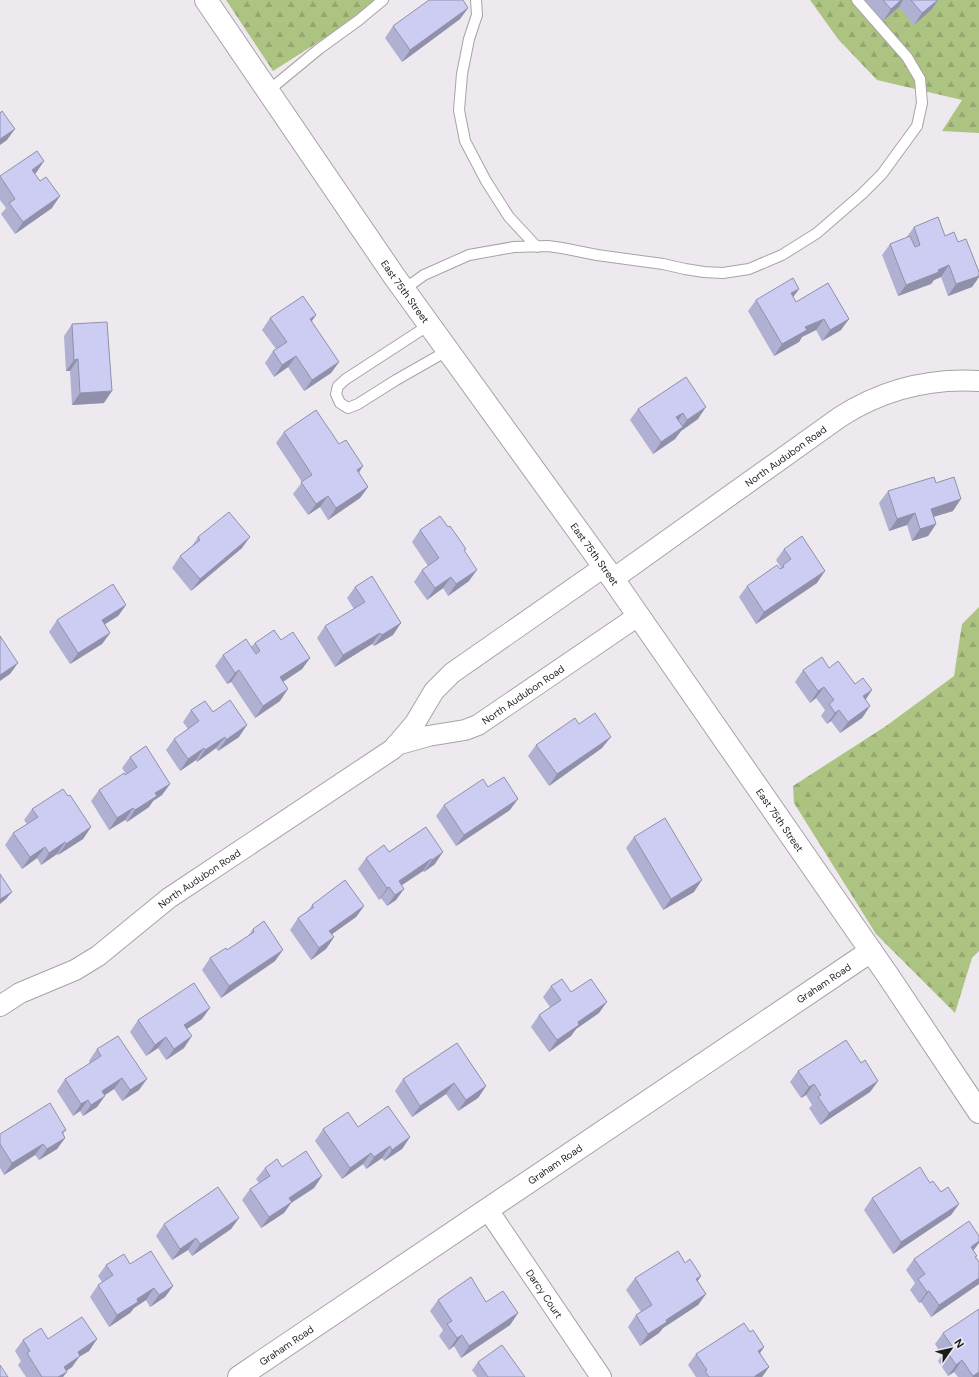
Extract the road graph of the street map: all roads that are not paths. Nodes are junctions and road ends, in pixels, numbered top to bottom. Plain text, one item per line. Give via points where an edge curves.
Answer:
1 (206, 0) edge
2 (383, 0) edge
3 (476, 0) edge
4 (857, 0) edge
5 (268, 91) junction
6 (537, 247) junction
7 (403, 290) junction
8 (429, 325) junction
9 (447, 350) junction
10 (979, 381) edge
11 (608, 573) junction
12 (638, 616) junction
13 (396, 745) junction
14 (871, 951) junction
15 (0, 1006) edge
16 (979, 1112) edge
17 (488, 1210) junction
18 (239, 1377) edge
19 (601, 1377) edge

1 - 5 street, East 75th Street
2 - 5 lane
3 - 6 lane via 477,15 469,39 461,81 459,110 465,141 509,217
4 - 6 lane via 907,57 920,79 922,103 917,126 882,174 817,233 782,255 749,269 723,273 548,246
5 - 7 street, East 75th Street
6 - 7 lane via 514,247 469,256 424,276
7 - 8 street, East 75th Street
8 - 9 street, East 75th Street
8 - 9 lane via 338,386 336,394 340,403 348,408 358,404
9 - 11 street, East 75th Street
10 - 11 street, North Audubon Road via 941,381 911,386 884,394 857,407
11 - 12 street, East 75th Street
11 - 13 street, North Audubon Road via 452,673 434,691 414,723
12 - 13 street, North Audubon Road via 478,725
12 - 14 street, East 75th Street
13 - 15 street, North Audubon Road via 169,898 98,956 75,970 20,993
14 - 16 street, East 75th Street
14 - 17 street, Graham Road
17 - 18 street, Graham Road
17 - 19 street, Darcy Court

